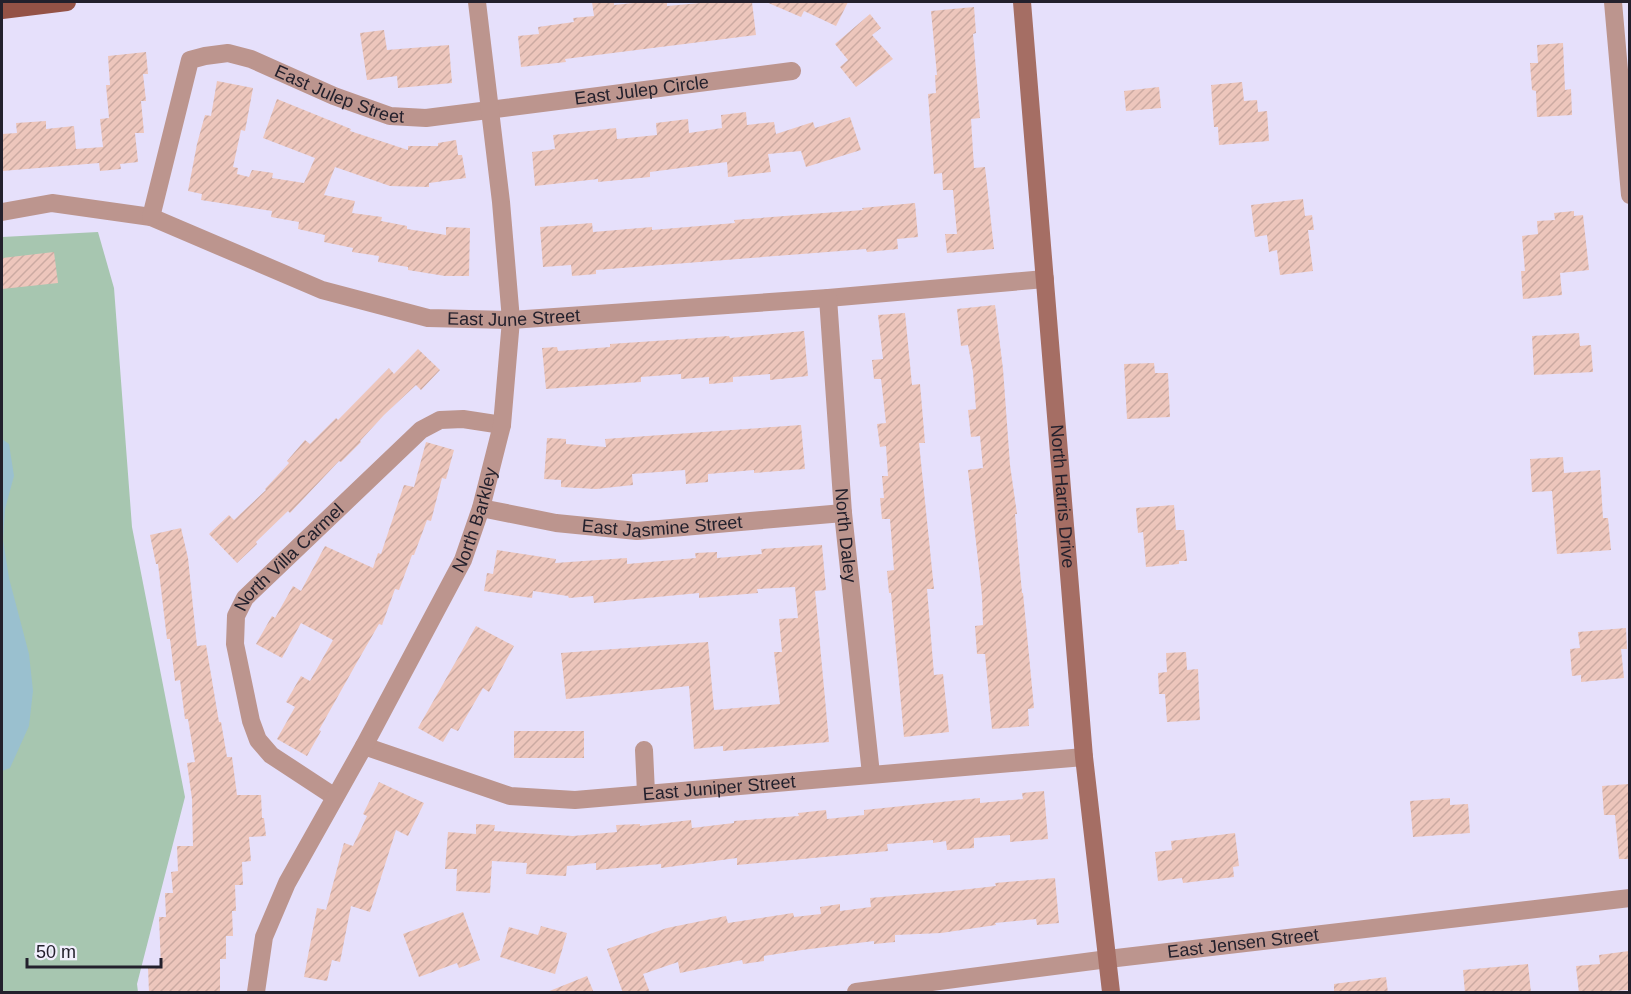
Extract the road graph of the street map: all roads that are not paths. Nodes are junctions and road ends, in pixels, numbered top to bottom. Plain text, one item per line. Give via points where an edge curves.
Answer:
1 (67, 2) edge
2 (477, 2) edge
3 (1022, 2) edge
4 (1613, 2) edge
5 (2, 10) edge
6 (792, 71) dead end
7 (491, 108) junction
8 (1629, 195) edge
9 (2, 212) edge
10 (151, 217) junction
11 (1045, 279) junction
12 (828, 298) junction
13 (511, 320) junction
14 (502, 425) junction
15 (481, 508) junction
16 (843, 513) junction
17 (364, 746) junction
18 (644, 750) dead end
19 (1084, 757) junction
20 (871, 774) junction
21 (646, 793) junction
22 (335, 797) junction
23 (1629, 898) edge
24 (1108, 959) junction
25 (256, 993) edge
26 (855, 993) edge
27 (1111, 993) edge

1 - 5 main road
2 - 7 street, North Barkley
3 - 11 street, North Harris Drive
4 - 8 street
6 - 7 street, East Julep Circle
7 - 10 street, East Julep Street via 426,118 390,116 251,59 228,53 190,60
7 - 13 street, North Barkley
9 - 10 street, East June Street via 52,202
10 - 13 street, East June Street via 322,290 428,318
11 - 12 street, East June Street
11 - 19 street, North Harris Drive
12 - 13 street, East June Street
12 - 16 street, North Daley
13 - 14 street, North Barkley
14 - 15 street, North Barkley
14 - 22 street, North Villa Carmel via 440,420 421,430 244,598 236,616 235,644 258,741 271,755
15 - 16 street, East Jasmine Street via 555,523 637,531
15 - 17 street, North Barkley via 463,560
16 - 20 street, North Daley
17 - 21 street, East Juniper Street via 510,796 575,800
17 - 22 street, North Barkley
18 - 21 street
19 - 20 street, East Juniper Street
19 - 24 street, North Harris Drive
20 - 21 street, East Juniper Street
22 - 25 street, North Barkley via 287,883 264,937
23 - 24 street, East Jensen Street
24 - 26 street, East Jensen Street
24 - 27 street, North Harris Drive

